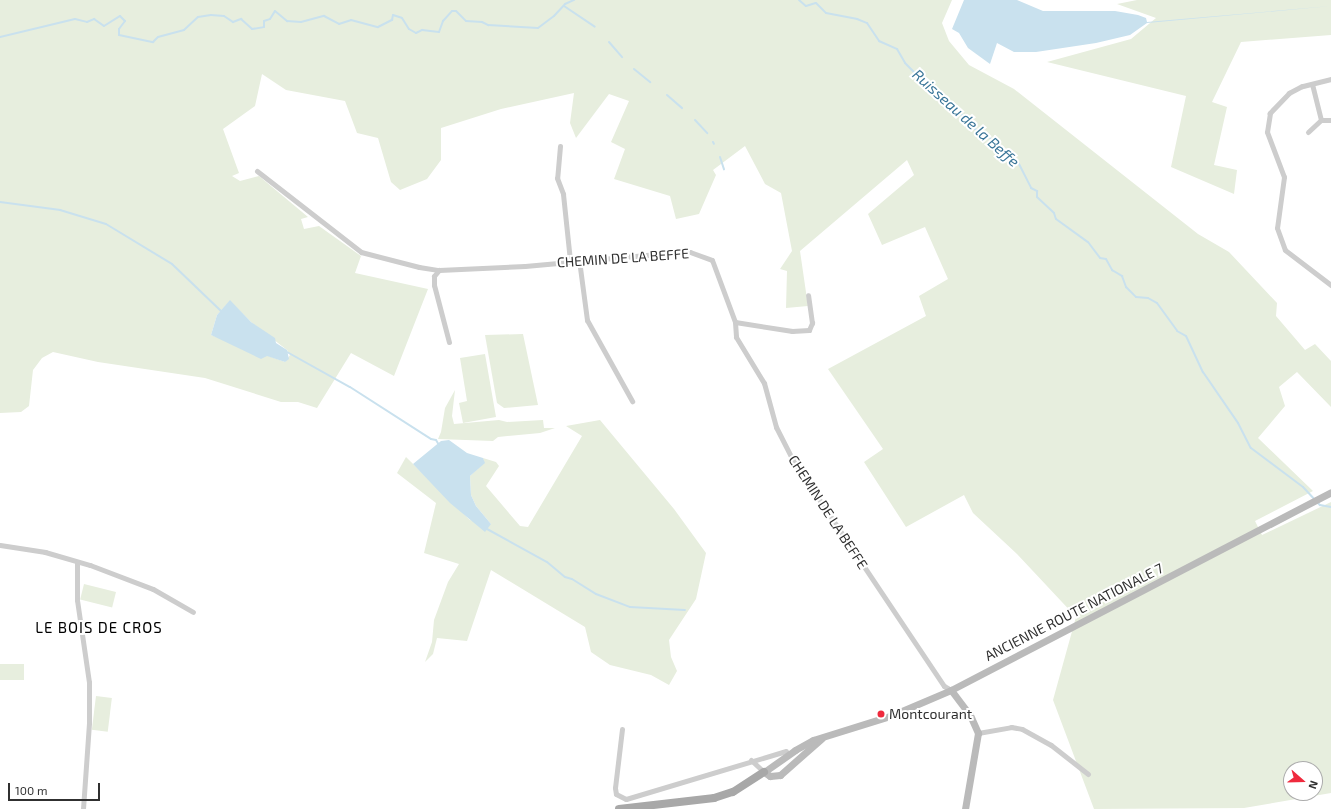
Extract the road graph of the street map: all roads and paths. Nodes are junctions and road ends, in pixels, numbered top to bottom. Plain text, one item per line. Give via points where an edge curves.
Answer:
1 (1331, 79) edge
2 (1312, 84) junction
3 (1321, 120) junction
4 (1331, 120) edge
5 (1308, 132) dead end
6 (560, 146) dead end
7 (257, 171) dead end
8 (579, 260) junction
9 (570, 261) junction
10 (439, 270) junction
11 (1331, 285) edge
12 (808, 295) dead end
13 (735, 322) junction
14 (449, 342) dead end
15 (632, 401) dead end
16 (1331, 492) edge
17 (0, 545) edge
18 (76, 562) junction
19 (193, 612) dead end
20 (951, 690) junction
21 (622, 728) dead end
22 (978, 733) junction
23 (822, 738) junction
24 (786, 751) dead end
25 (752, 760) junction
26 (764, 772) junction
27 (1088, 774) dead end
28 (83, 809) edge
29 (619, 809) edge
30 (965, 809) edge

1 - 2 street
2 - 3 street
2 - 11 street via 1289,94 1270,113 1267,132 1284,177 1277,228 1285,250
3 - 4 street
3 - 5 street
6 - 9 street via 557,178 563,194
7 - 10 street, CHEMIN DE LA BEFFE via 361,252
8 - 9 street, CHEMIN DE LA BEFFE
8 - 13 street, CHEMIN DE LA BEFFE via 679,252 707,256 712,260
8 - 15 street via 588,320
9 - 10 street, CHEMIN DE LA BEFFE
10 - 14 street via 434,276 434,285
12 - 13 street via 812,323 809,330 792,332
13 - 20 street, CHEMIN DE LA BEFFE via 736,337 764,383 780,436 799,471 944,686
16 - 20 street, ANCIENNE ROUTE NATIONALE 7
17 - 18 street via 45,552
18 - 19 street via 150,587
18 - 28 street via 77,600 89,682
20 - 22 street via 970,715
20 - 23 street, ANCIENNE ROUTE NATIONALE 7 via 890,716
21 - 25 street via 615,788 616,794 621,798 633,799
22 - 27 street via 1011,727 1022,729 1051,745
22 - 30 street
23 - 26 street, ANCIENNE ROUTE NATIONALE 7 via 804,744
23 - 26 street, ANCIENNE ROUTE NATIONALE 7 via 780,775 770,776
24 - 25 street
25 - 26 street
26 - 29 main road via 733,792 714,798

